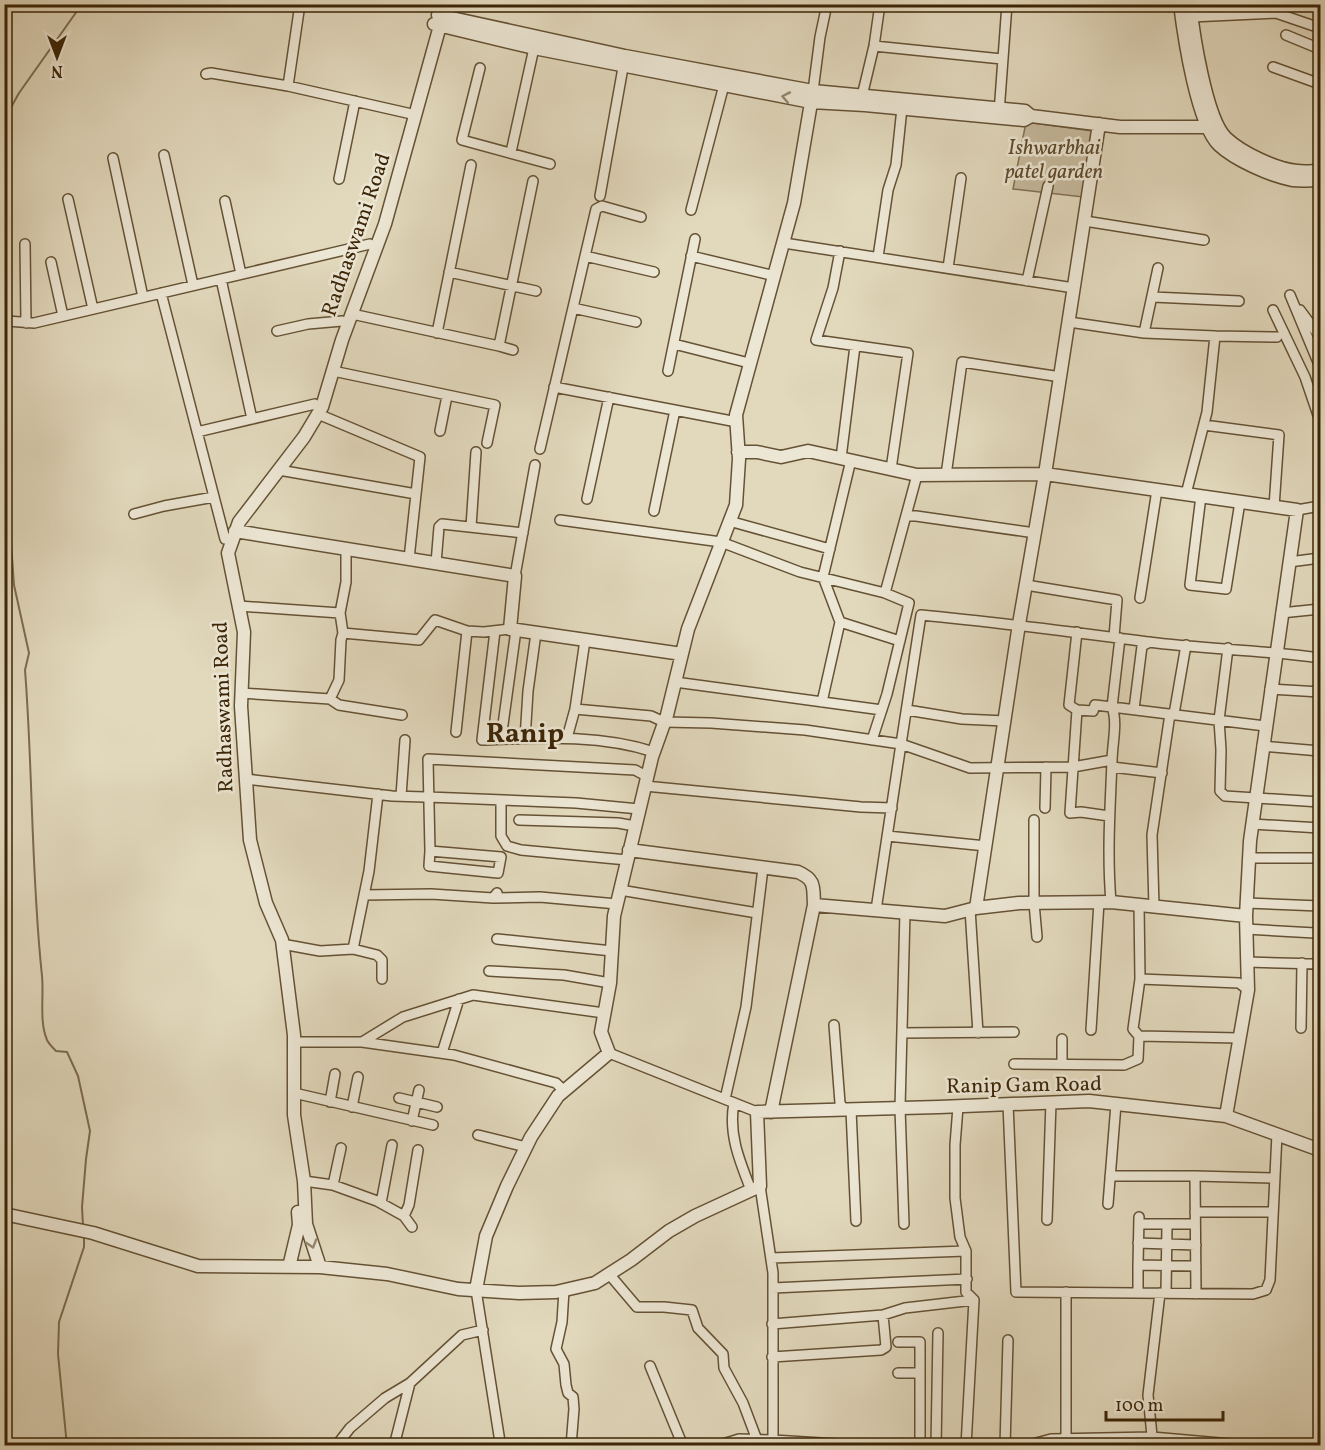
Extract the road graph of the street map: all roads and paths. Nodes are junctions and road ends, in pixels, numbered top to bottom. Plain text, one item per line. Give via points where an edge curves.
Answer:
1 (300, 4) edge
2 (827, 4) edge
3 (880, 4) edge
4 (1006, 4) edge
5 (1180, 4) edge
6 (1190, 10) edge
7 (440, 15) edge
8 (1320, 28) edge
9 (1286, 35) dead end
10 (874, 46) junction
11 (534, 48) junction
12 (1320, 49) edge
13 (1002, 58) junction
14 (624, 61) junction
15 (1274, 67) dead end
16 (480, 68) dead end
17 (206, 74) dead end
18 (1320, 84) edge
19 (724, 85) junction
20 (288, 86) junction
21 (862, 96) junction
22 (812, 97) junction
23 (355, 101) junction
24 (902, 108) junction
25 (999, 112) junction
26 (413, 114) junction
27 (1099, 124) junction
28 (1212, 126) junction
29 (511, 152) junction
30 (164, 155) dead end
31 (113, 158) dead end
32 (550, 164) dead end
33 (471, 165) dead end
34 (1320, 171) edge
35 (961, 178) dead end
36 (339, 179) dead end
37 (1320, 180) edge
38 (532, 181) dead end
39 (1048, 186) dead end
40 (600, 196) dead end
41 (68, 199) dead end
42 (225, 201) dead end
43 (691, 210) dead end
44 (641, 217) dead end
45 (1085, 221) junction
46 (695, 239) dead end
47 (1204, 240) dead end
48 (784, 243) junction
49 (26, 244) dead end
50 (370, 244) junction
51 (840, 251) junction
52 (585, 256) junction
53 (691, 256) junction
54 (878, 258) junction
55 (51, 262) dead end
56 (948, 268) junction
57 (1158, 268) dead end
58 (449, 272) junction
59 (654, 272) dead end
60 (241, 274) junction
61 (775, 276) junction
62 (221, 279) junction
63 (1027, 281) junction
64 (193, 285) junction
65 (511, 285) junction
66 (1074, 288) junction
67 (536, 291) dead end
68 (161, 293) junction
69 (143, 297) junction
70 (1153, 297) junction
71 (1239, 301) dead end
72 (573, 308) junction
73 (93, 309) junction
74 (1273, 310) dead end
75 (63, 316) junction
76 (347, 317) junction
77 (7, 321) dead end
78 (1069, 321) junction
79 (26, 322) junction
80 (636, 322) dead end
81 (277, 331) dead end
82 (436, 333) junction
83 (1144, 333) junction
84 (1215, 336) junction
85 (1277, 337) dead end
86 (1320, 337) edge
87 (674, 344) junction
88 (499, 346) junction
89 (855, 346) junction
90 (513, 350) dead end
91 (749, 363) junction
92 (1320, 367) edge
93 (333, 371) junction
94 (668, 371) dead end
95 (1060, 377) junction
96 (554, 387) junction
97 (447, 396) junction
98 (609, 397) junction
99 (316, 409) junction
100 (675, 410) junction
101 (252, 419) junction
102 (737, 422) junction
103 (1320, 422) edge
104 (1203, 425) junction
105 (440, 431) dead end
106 (197, 432) junction
107 (487, 443) dead end
108 (540, 449) dead end
109 (476, 452) dead end
110 (738, 452) junction
111 (846, 459) junction
112 (535, 465) dead end
113 (891, 469) junction
114 (279, 470) junction
115 (1045, 474) junction
116 (917, 475) junction
117 (946, 475) junction
118 (1157, 490) junction
119 (416, 494) junction
120 (1186, 494) junction
121 (1201, 496) junction
122 (214, 498) junction
123 (587, 499) dead end
124 (1240, 502) junction
125 (1320, 506) edge
126 (1274, 507) junction
127 (1297, 510) junction
128 (654, 511) dead end
129 (134, 514) dead end
130 (906, 516) junction
131 (560, 520) dead end
132 (729, 521) junction
133 (471, 526) junction
134 (236, 531) junction
135 (523, 533) junction
136 (1035, 533) junction
137 (225, 539) junction
138 (721, 542) junction
139 (346, 549) junction
140 (830, 549) junction
141 (1320, 558) edge
142 (409, 559) junction
143 (1289, 562) junction
144 (436, 563) junction
145 (515, 576) junction
146 (823, 577) junction
147 (1026, 585) junction
148 (885, 593) junction
149 (1140, 598) dead end
150 (909, 603) junction
151 (239, 606) junction
152 (1320, 609) edge
153 (1281, 613) junction
154 (340, 614) junction
155 (921, 615) junction
156 (840, 622) junction
157 (1019, 624) junction
158 (513, 629) junction
159 (466, 631) junction
160 (495, 631) junction
161 (1077, 632) junction
162 (343, 633) junction
163 (536, 633) junction
164 (1117, 637) junction
165 (585, 640) junction
166 (900, 641) junction
167 (1150, 642) junction
168 (1186, 645) junction
169 (1228, 648) junction
170 (1275, 652) junction
171 (682, 654) junction
172 (1320, 658) edge
173 (675, 682) junction
174 (1270, 688) junction
175 (1320, 692) edge
176 (241, 693) junction
177 (330, 699) junction
178 (822, 702) junction
179 (1112, 707) junction
180 (575, 709) junction
181 (882, 710) junction
182 (907, 710) junction
183 (1077, 710) junction
184 (1134, 710) junction
185 (1172, 714) junction
186 (402, 715) dead end
187 (1219, 720) junction
188 (1005, 721) junction
189 (664, 722) junction
190 (1265, 726) junction
191 (456, 732) dead end
192 (567, 738) junction
193 (525, 739) junction
194 (405, 740) dead end
195 (501, 740) junction
196 (872, 740) junction
197 (901, 744) junction
198 (1262, 746) junction
199 (1320, 751) edge
200 (654, 752) junction
201 (1112, 763) junction
202 (998, 766) junction
203 (1046, 767) junction
204 (1073, 767) junction
205 (1162, 773) junction
206 (246, 779) junction
207 (646, 782) junction
208 (378, 794) junction
209 (401, 796) junction
210 (427, 797) junction
211 (1255, 798) junction
212 (501, 800) junction
213 (1320, 801) edge
214 (892, 808) junction
215 (1045, 808) dead end
216 (639, 809) junction
217 (1109, 816) junction
218 (519, 820) dead end
219 (1034, 820) dead end
220 (1252, 824) junction
221 (635, 826) junction
222 (1320, 828) edge
223 (888, 836) junction
224 (986, 846) junction
225 (430, 851) junction
226 (628, 855) junction
227 (1249, 858) junction
228 (1320, 858) edge
229 (763, 868) junction
230 (620, 890) junction
231 (364, 895) junction
232 (1105, 902) junction
233 (1034, 903) junction
234 (1247, 903) junction
235 (617, 904) junction
236 (814, 904) junction
237 (1139, 905) junction
238 (1320, 906) edge
239 (1154, 907) junction
240 (973, 908) junction
241 (876, 910) junction
242 (905, 912) junction
243 (758, 914) junction
244 (1246, 923) junction
245 (1315, 933) dead end
246 (1037, 937) dead end
247 (497, 939) dead end
248 (282, 944) junction
249 (353, 949) junction
250 (612, 951) junction
251 (1247, 962) junction
252 (1302, 963) junction
253 (1320, 964) edge
254 (489, 971) dead end
255 (382, 979) dead end
256 (1140, 979) junction
257 (610, 983) junction
258 (1248, 990) junction
259 (459, 999) junction
260 (604, 1012) junction
261 (834, 1025) dead end
262 (1301, 1028) dead end
263 (1091, 1030) dead end
264 (1014, 1032) dead end
265 (902, 1033) junction
266 (978, 1033) junction
267 (1139, 1036) junction
268 (1239, 1038) junction
269 (1062, 1039) dead end
270 (294, 1042) junction
271 (362, 1042) junction
272 (442, 1053) junction
273 (609, 1053) junction
274 (1014, 1064) dead end
275 (1062, 1064) junction
276 (335, 1074) dead end
277 (358, 1077) dead end
278 (419, 1090) dead end
279 (564, 1091) junction
280 (294, 1093) junction
281 (399, 1098) dead end
282 (729, 1101) junction
283 (330, 1102) junction
284 (416, 1102) junction
285 (1051, 1102) junction
286 (1008, 1104) junction
287 (1116, 1104) junction
288 (352, 1107) junction
289 (437, 1107) dead end
290 (958, 1107) junction
291 (900, 1108) junction
292 (848, 1110) junction
293 (757, 1112) junction
294 (771, 1112) junction
295 (1226, 1116) junction
296 (412, 1121) junction
297 (433, 1125) dead end
298 (1277, 1134) junction
299 (478, 1135) dead end
300 (392, 1145) dead end
301 (526, 1147) junction
302 (341, 1148) dead end
303 (418, 1150) dead end
304 (1320, 1150) edge
305 (1110, 1176) junction
306 (1195, 1176) junction
307 (1275, 1178) junction
308 (304, 1181) junction
309 (333, 1185) junction
310 (755, 1188) junction
311 (381, 1203) junction
312 (1108, 1204) dead end
313 (1196, 1212) junction
314 (1273, 1212) junction
315 (4, 1214) edge
316 (404, 1216) junction
317 (1047, 1220) dead end
318 (855, 1221) dead end
319 (904, 1224) dead end
320 (1196, 1224) junction
321 (1167, 1225) junction
322 (412, 1227) dead end
323 (1138, 1243) junction
324 (1167, 1245) junction
325 (1196, 1245) junction
326 (966, 1251) junction
327 (771, 1258) junction
328 (1138, 1265) junction
329 (1166, 1266) junction
330 (1196, 1266) junction
331 (289, 1267) junction
332 (320, 1268) junction
333 (609, 1274) junction
334 (967, 1280) junction
335 (773, 1288) junction
336 (476, 1290) junction
337 (564, 1290) junction
338 (1066, 1292) junction
339 (1138, 1293) junction
340 (1163, 1293) junction
341 (1196, 1294) junction
342 (974, 1300) junction
343 (883, 1315) junction
344 (772, 1324) junction
345 (483, 1330) junction
346 (938, 1333) dead end
347 (1008, 1340) dead end
348 (898, 1342) dead end
349 (772, 1357) junction
350 (650, 1366) dead end
351 (898, 1373) dead end
352 (920, 1373) junction
353 (410, 1383) junction
354 (1066, 1439) junction
355 (756, 1440) junction
356 (773, 1440) junction
357 (1153, 1441) edge
358 (786, 1443) edge
359 (1217, 1444) edge
360 (336, 1446) edge
361 (394, 1446) edge
362 (503, 1446) edge
363 (571, 1446) edge
364 (683, 1446) edge
365 (716, 1446) edge
366 (870, 1446) edge
367 (920, 1446) edge
368 (936, 1446) edge
369 (966, 1446) edge
370 (1005, 1446) edge
371 (1025, 1446) edge
372 (1254, 1446) edge

1 - 20 street
2 - 22 street
3 - 10 street
4 - 13 street
5 - 28 street via 1185,46
6 - 8 street via 1276,13
6 - 28 street
7 - 11 street
7 - 14 street
7 - 26 street, Radhaswami Road
9 - 12 street
10 - 13 street
10 - 21 street
11 - 14 street
11 - 29 street
13 - 25 street
14 - 19 street
14 - 22 street
14 - 40 street
15 - 18 street
16 - 29 street via 462,140
17 - 20 street
22 -> 19 street
19 - 43 street
20 - 23 street
21 - 22 street
21 - 25 street
22 - 24 street
22 - 48 street
23 - 26 street
23 - 36 street
24 - 25 street
24 - 54 street via 896,165 888,190
25 - 27 street via 1024,120 1031,116
26 - 50 street, Radhaswami Road
26 - 76 street, Radhaswami Road via 385,224
27 - 28 street
27 - 45 street
28 - 34 street via 1256,159 1296,171
28 - 37 street via 1219,145 1250,165 1293,180
29 - 32 street
30 - 64 street
31 - 69 street
33 - 58 street
35 - 56 street
38 - 65 street
39 - 63 street
41 - 73 street
42 - 60 street
44 - 52 street via 598,207
45 - 47 street
45 - 66 street
46 - 53 street
48 - 51 street
48 - 61 street
49 - 79 street
50 - 60 street
50 - 76 street, Radhaswami Road
51 - 54 street
51 - 89 street via 816,340
52 - 59 street
52 - 72 street
53 - 61 street
53 - 87 street
54 - 56 street
55 - 75 street
56 - 63 street
57 - 70 street
58 - 65 street
58 - 82 street
60 - 62 street
61 - 91 street
62 - 64 street
62 - 101 street
63 - 66 street
64 - 68 street
65 - 67 street
65 - 88 street
66 - 78 street
68 - 69 street
68 - 106 street
69 - 73 street
70 - 71 street
70 - 83 street
72 - 80 street
72 - 96 street
73 - 75 street
74 - 103 street via 1305,377
75 - 79 street
76 - 81 street
76 - 82 street
76 - 93 street, Radhaswami Road
76 - 99 street, Radhaswami Road
77 - 79 street
78 - 83 street
78 - 95 street
82 - 88 street
83 - 84 street
84 - 85 street
84 - 104 street
86 - 92 street via 1290,295
87 - 91 street
87 - 94 street
88 - 90 street
89 - 111 street
89 - 113 street via 908,353
91 - 102 street
93 - 97 street
93 - 99 street, Radhaswami Road
95 - 115 street
95 - 117 street via 962,362
96 - 98 street
96 - 108 street
97 - 105 street
97 - 107 street via 495,405
98 - 100 street
98 - 123 street
99 - 101 street
99 - 114 street, Radhaswami Road via 304,437
99 - 119 street via 420,457
99 - 137 street, Radhaswami Road via 232,519
100 - 102 street
100 - 128 street
101 - 106 street
102 - 110 street
104 - 120 street
104 - 126 street via 1279,435
106 - 122 street
109 - 133 street
110 - 111 street via 781,457 808,451
110 - 132 street via 736,505
111 - 113 street
111 - 140 street
112 - 135 street
113 - 116 street
114 - 119 street
114 - 134 street, Radhaswami Road
115 - 117 street
115 - 118 street
115 - 136 street
116 - 117 street
116 - 130 street
118 - 120 street
118 - 149 street
119 - 142 street
120 - 121 street
121 - 124 street
121 - 124 street via 1190,585 1226,588
122 - 129 street
122 - 137 street
124 - 126 street
125 - 127 street
126 - 127 street
127 - 143 street
130 - 136 street
130 - 148 street
131 - 138 street
132 - 138 street
132 - 140 street
133 - 135 street
133 - 144 street via 439,527
134 - 139 street
134 - 151 street, Radhaswami Road via 228,553
135 - 145 street
136 - 147 street
137 - 331 street, Radhaswami Road via 220,552 237,633 233,707 243,841 259,905 274,941 287,1035 287,1116 299,1225
138 - 146 street
138 - 171 street
139 - 142 street
139 - 154 street via 346,582
140 - 146 street
141 - 143 street
142 - 144 street
143 - 153 street
144 - 145 street
145 - 158 street
146 - 148 street
146 - 156 street
147 - 157 street
147 - 164 street via 1117,600
148 - 150 street
150 - 155 street
150 - 166 street
151 - 154 street
151 - 176 street, Radhaswami Road via 244,632
152 - 153 street
153 - 170 street
154 - 162 street
155 - 157 street
155 - 182 street
156 - 166 street
156 - 178 street
157 - 161 street
157 - 188 street
158 - 160 street
158 - 163 street
158 - 195 street
159 - 160 street
159 - 162 street via 435,620 419,640
159 - 191 street
160 - 195 street via 482,740
161 - 164 street
161 - 183 street via 1069,705
162 - 177 street via 339,680
163 - 165 street
163 - 193 street
164 - 167 street
164 - 179 street
165 - 171 street
165 - 180 street
166 - 181 street
167 - 168 street
167 - 184 street via 1142,646
168 - 169 street
168 - 185 street
169 - 170 street
169 - 187 street
170 - 172 street
170 - 174 street
171 - 173 street
173 - 178 street
173 - 189 street
174 - 175 street
174 - 190 street
176 - 177 street
176 - 206 street, Radhaswami Road
177 - 186 street via 339,705
178 - 181 street
179 - 183 street via 1095,705 1093,711
179 - 184 street
179 - 201 street
180 - 189 street via 651,716
180 - 192 street
181 - 196 street
182 - 188 street
182 - 197 street
183 - 204 street
184 - 185 street
185 - 187 street
185 - 205 street
187 - 190 street
187 - 211 street via 1220,791 1225,796
188 - 202 street
189 - 196 street via 805,730
189 - 200 street
190 - 198 street
192 - 193 street
192 - 200 street via 632,745
193 - 195 street
194 - 209 street
196 - 197 street
197 - 202 street via 970,768
197 - 214 street
198 - 199 street
198 - 211 street
200 - 207 street
201 - 204 street
201 - 205 street
201 - 217 street
202 - 203 street
202 - 224 street
203 - 204 street
203 - 215 street
204 - 217 street via 1071,813
205 - 239 street via 1152,835
206 - 208 street
206 - 248 street, Radhaswami Road via 250,840 266,903
207 - 210 street via 635,770 428,759
207 - 214 street
207 - 216 street
208 - 209 street
208 - 231 street
209 - 210 street
210 - 212 street
210 - 225 street
211 - 213 street
211 - 220 street
212 - 216 street
212 - 226 street via 501,836 507,846
214 - 223 street
216 - 221 street
217 - 232 street
218 - 221 street
219 - 233 street
220 - 222 street
220 - 227 street
221 - 226 street
223 - 224 street
223 - 241 street
224 - 240 street
225 - 225 street via 429,866 498,873 501,857
226 - 229 street
226 - 230 street
227 - 228 street
227 - 234 street
229 - 236 street via 808,877 813,884
229 - 243 street
230 - 235 street
230 - 243 street
231 - 235 street via 540,897
231 - 249 street
232 - 233 street
232 - 237 street
232 - 263 street
233 - 240 street
233 - 246 street
234 - 238 street
234 - 244 street
235 - 250 street
236 - 241 street
236 - 294 street
237 - 239 street
237 - 256 street
239 - 244 street
240 - 242 street via 945,916
240 - 266 street
241 - 242 street
242 - 265 street
243 - 282 street
244 - 245 street
244 - 251 street
247 - 250 street
248 - 249 street via 320,951
248 - 270 street, Radhaswami Road
249 - 255 street via 376,954 382,960
250 - 257 street
251 - 252 street
251 - 258 street
252 - 253 street
252 - 262 street
254 - 257 street via 564,975
256 - 258 street via 1239,983
256 - 267 street via 1133,1029
257 - 260 street
258 - 268 street
259 - 260 street via 488,996
259 - 271 street via 403,1017
259 - 272 street
260 - 273 street via 601,1032
261 - 292 street via 840,1102
264 - 266 street
265 - 266 street
265 - 291 street
267 - 268 street
267 - 275 street via 1138,1059 1124,1065
268 - 295 street
269 - 275 street
270 - 271 street
270 - 280 street, Radhaswami Road
271 - 272 street
272 - 279 street via 556,1083
273 - 279 street
273 - 282 street
274 - 275 street
276 - 283 street
277 - 288 street
278 - 284 street
279 - 301 street
280 - 283 street
280 - 308 street, Radhaswami Road
281 - 284 street
282 - 293 street
282 - 310 street via 738,1156
283 - 288 street
284 - 289 street
284 - 296 street
285 - 286 street, Ranip Gam Road
285 - 287 street, Ranip Gam Road
285 - 317 street
286 - 290 street, Ranip Gam Road
286 - 338 street via 1016,1292
287 - 295 street, Ranip Gam Road
287 - 305 street
288 - 296 street
290 - 291 street, Ranip Gam Road
290 - 326 street via 955,1198 960,1237
291 - 292 street, Ranip Gam Road
291 - 319 street
292 - 294 street, Ranip Gam Road
292 - 318 street
293 - 294 street, Ranip Gam Road
293 - 310 street
295 - 298 street, Ranip Gam Road
296 - 297 street
298 - 304 street, Ranip Gam Road
298 - 307 street
299 - 301 street
300 - 311 street
301 - 336 street via 486,1236
302 - 309 street
303 - 316 street
305 - 306 street
305 - 312 street
306 - 307 street
306 - 313 street
307 - 314 street
308 - 309 street
308 -> 332 street, Radhaswami Road via 306,1224
309 - 311 street
310 - 327 street
310 - 333 street via 669,1231
311 - 316 street
313 - 314 street
313 - 320 street
314 - 341 street via 1270,1280 1266,1290 1253,1294
315 - 331 street via 93,1233 198,1266
316 - 322 street
320 - 321 street
320 - 325 street
321 - 323 street via 1139,1221
321 - 324 street
323 - 324 street
323 - 328 street
324 - 325 street
324 - 329 street
325 - 330 street
326 - 327 street
326 - 334 street
327 - 335 street
328 - 329 street
328 - 339 street
329 - 330 street
329 - 340 street
330 - 341 street
331 - 332 street
332 - 336 street via 387,1274
333 - 337 street via 596,1283
333 - 355 street via 637,1307 692,1310 698,1328 723,1354 724,1368 743,1402
334 - 335 street
334 - 342 street via 966,1292
335 - 344 street
336 - 337 street
336 - 345 street
337 - 363 street via 556,1349 564,1364 568,1393 573,1397
338 - 339 street
338 - 354 street
339 - 340 street
340 - 341 street
340 - 357 street via 1148,1395
342 - 343 street via 905,1308
342 - 369 street
343 - 344 street
343 - 349 street via 886,1347 881,1350
344 - 349 street
345 - 353 street via 462,1335
345 - 362 street
346 - 368 street
347 - 370 street
348 - 352 street via 920,1342
349 - 356 street
350 - 364 street
351 - 352 street
352 - 367 street
353 - 360 street via 385,1398 350,1428
353 - 361 street
354 - 357 street
354 - 371 street
355 - 356 street
355 - 365 street via 739,1439
356 - 358 street
357 - 359 street
358 - 366 street
359 - 372 street

